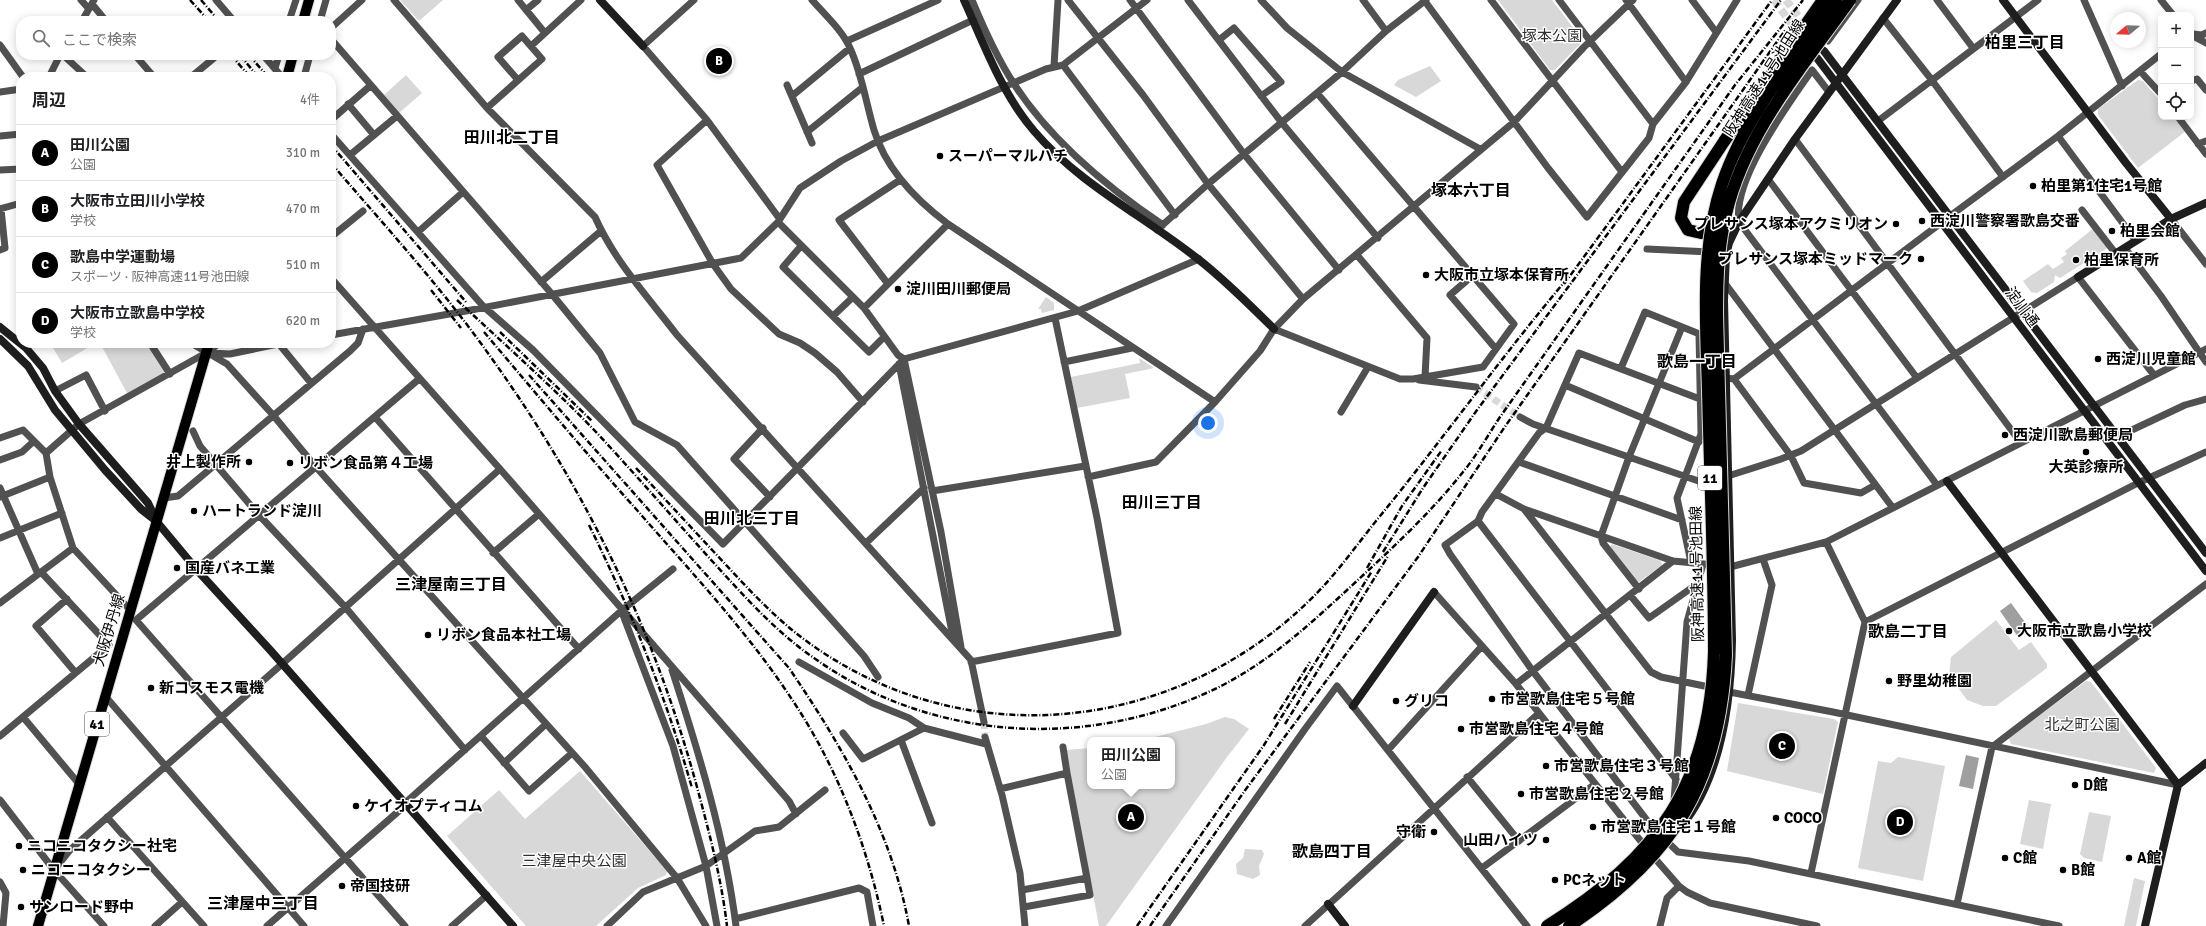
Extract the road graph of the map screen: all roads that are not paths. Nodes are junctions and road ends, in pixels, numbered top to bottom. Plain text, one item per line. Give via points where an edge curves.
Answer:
1 (81, 0) edge
2 (216, 0) edge
3 (295, 0) edge
4 (309, 0) edge
5 (326, 0) edge
6 (362, 0) edge
7 (394, 0) edge
8 (518, 0) edge
9 (538, 0) edge
10 (581, 0) edge
11 (600, 0) edge
12 (694, 0) edge
13 (812, 0) edge
14 (938, 0) edge
15 (964, 0) edge
16 (972, 0) edge
17 (1058, 0) edge
18 (1068, 0) edge
19 (1130, 0) edge
20 (1147, 0) edge
21 (1188, 0) edge
22 (1261, 0) edge
23 (1363, 0) edge
24 (1425, 0) edge
25 (1491, 0) edge
26 (1559, 0) edge
27 (1692, 0) edge
28 (1737, 0) edge
29 (1824, 0) edge
30 (1836, 0) edge
31 (1850, 0) edge
32 (1858, 0) edge
33 (1897, 0) edge
34 (1937, 0) edge
35 (2003, 0) edge
36 (2038, 0) edge
37 (2084, 0) edge
38 (2161, 0) edge
39 (1629, 1) edge
40 (92, 4) edge
41 (1136, 8) junction
42 (526, 10) junction
43 (2171, 12) edge
44 (85, 16) edge
45 (102, 16) edge
46 (230, 16) edge
47 (290, 16) edge
48 (304, 16) edge
49 (321, 16) edge
50 (2015, 17) junction
51 (1883, 18) junction
52 (973, 20) junction
53 (336, 23) edge
54 (1386, 31) junction
55 (1716, 32) junction
56 (545, 33) junction
57 (2194, 34) edge
58 (2206, 34) edge
59 (2194, 36) edge
60 (1098, 39) junction
61 (1219, 40) junction
62 (1590, 41) junction
63 (1828, 41) dead end
64 (2206, 43) edge
65 (336, 45) edge
66 (849, 45) junction
67 (0, 46) edge
68 (531, 46) junction
69 (643, 46) junction
70 (1973, 48) junction
71 (1824, 51) dead end
72 (2158, 56) edge
73 (1817, 58) dead end
74 (58, 60) edge
75 (68, 60) edge
76 (139, 60) edge
77 (212, 60) edge
78 (268, 60) edge
79 (277, 60) edge
80 (292, 60) edge
81 (309, 60) edge
82 (1063, 65) junction
83 (1054, 66) junction
84 (275, 68) junction
85 (2140, 71) junction
86 (19, 72) edge
87 (52, 72) edge
88 (82, 72) edge
89 (150, 72) edge
90 (197, 72) edge
91 (278, 72) edge
92 (288, 72) edge
93 (305, 72) edge
94 (1342, 72) junction
95 (859, 74) junction
96 (1842, 74) junction
97 (1931, 79) junction
98 (518, 80) junction
99 (2194, 80) edge
100 (1552, 81) junction
101 (1686, 82) junction
102 (1836, 83) junction
103 (1014, 84) junction
104 (787, 85) dead end
105 (370, 86) junction
106 (2122, 86) junction
107 (863, 87) junction
108 (1005, 88) junction
109 (16, 90) edge
110 (2206, 90) edge
111 (2158, 91) edge
112 (0, 92) edge
113 (1829, 92) junction
114 (1317, 93) junction
115 (792, 96) junction
116 (1261, 96) junction
117 (348, 104) junction
118 (487, 108) junction
119 (2088, 111) junction
120 (336, 115) edge
121 (397, 116) junction
122 (707, 120) junction
123 (2180, 120) edge
124 (1878, 121) junction
125 (1514, 122) junction
126 (1282, 123) junction
127 (1653, 124) junction
128 (807, 132) junction
129 (16, 134) edge
130 (374, 135) junction
131 (0, 136) edge
132 (2058, 136) junction
133 (1796, 139) junction
134 (336, 140) edge
135 (878, 141) junction
136 (2206, 141) edge
137 (812, 143) dead end
138 (2198, 144) junction
139 (1480, 149) junction
140 (1244, 154) junction
141 (2206, 154) edge
142 (350, 155) junction
143 (16, 169) edge
144 (0, 170) edge
145 (1622, 172) junction
146 (2003, 177) junction
147 (1768, 179) junction
148 (900, 180) junction
149 (1208, 184) junction
150 (1727, 187) tunnel mouth
151 (463, 192) junction
152 (2206, 203) edge
153 (16, 205) edge
154 (1414, 208) junction
155 (1, 209) edge
156 (2082, 210) dead end
157 (363, 211) dead end
158 (1175, 214) junction
159 (1950, 216) junction
160 (2171, 218) junction
161 (778, 220) junction
162 (1739, 222) junction
163 (1941, 223) junction
164 (948, 224) junction
165 (1160, 228) junction
166 (601, 231) junction
167 (418, 232) junction
168 (336, 233) edge
169 (1378, 238) junction
170 (2136, 241) junction
171 (801, 246) junction
172 (2125, 248) junction
173 (0, 250) edge
174 (1647, 250) dead end
175 (2116, 254) junction
176 (1358, 255) junction
177 (1726, 255) junction
178 (1199, 259) junction
179 (1889, 263) junction
180 (713, 264) junction
181 (2206, 264) edge
182 (1339, 270) junction
183 (1472, 276) junction
184 (2078, 277) junction
185 (631, 279) junction
186 (541, 282) junction
187 (1724, 282) junction
188 (336, 284) edge
189 (888, 284) junction
190 (1852, 291) junction
191 (551, 293) junction
192 (852, 297) junction
193 (1303, 299) junction
194 (483, 306) junction
195 (864, 308) junction
196 (1078, 311) junction
197 (2022, 311) junction
198 (833, 316) junction
199 (2012, 317) junction
200 (1055, 318) junction
201 (1812, 319) junction
202 (1682, 327) junction
203 (1, 328) edge
204 (374, 328) junction
205 (363, 329) junction
206 (1274, 329) junction
207 (336, 333) edge
208 (1699, 334) junction
209 (884, 337) junction
210 (0, 339) edge
211 (16, 340) edge
212 (1725, 344) junction
213 (26, 348) edge
214 (153, 348) edge
215 (199, 348) edge
216 (208, 348) edge
217 (213, 348) edge
218 (253, 348) edge
219 (285, 348) edge
220 (1132, 348) junction
221 (1773, 348) junction
222 (1496, 349) junction
223 (2203, 351) edge
224 (206, 353) junction
225 (1955, 353) junction
226 (902, 361) junction
227 (1064, 362) junction
228 (2206, 362) edge
229 (1368, 367) junction
230 (1621, 368) junction
231 (170, 374) junction
232 (2154, 375) junction
233 (1425, 377) junction
234 (1917, 378) junction
235 (419, 379) junction
236 (1413, 379) junction
237 (1730, 379) junction
238 (311, 383) junction
239 (1660, 383) junction
240 (1564, 385) junction
241 (1476, 387) tunnel mouth
242 (55, 391) junction
243 (1700, 399) junction
244 (2206, 399) edge
245 (1726, 400) junction
246 (864, 402) junction
247 (1215, 402) junction
248 (1875, 404) junction
249 (2093, 405) junction
250 (2083, 410) junction
251 (105, 411) junction
252 (1341, 412) dead end
253 (273, 415) junction
254 (1520, 416) tunnel mouth
255 (375, 417) junction
256 (1644, 419) junction
257 (79, 424) junction
258 (763, 428) junction
259 (1546, 428) junction
260 (1834, 429) junction
261 (73, 431) junction
262 (193, 431) dead end
263 (2117, 437) junction
264 (0, 438) edge
265 (34, 441) junction
266 (1699, 442) junction
267 (2021, 443) junction
268 (46, 452) junction
269 (2206, 452) edge
270 (1791, 456) junction
271 (1629, 457) junction
272 (0, 460) edge
273 (1519, 462) junction
274 (216, 463) junction
275 (315, 466) junction
276 (1085, 466) junction
277 (799, 468) junction
278 (500, 469) junction
279 (1684, 476) junction
280 (1728, 476) junction
281 (50, 477) junction
282 (1088, 477) junction
283 (2149, 479) junction
284 (1947, 481) junction
285 (2138, 484) junction
286 (1876, 485) junction
287 (1937, 485) junction
288 (0, 488) edge
289 (924, 488) junction
290 (1729, 489) junction
291 (932, 492) junction
292 (1496, 494) junction
293 (2, 496) edge
294 (1616, 496) junction
295 (770, 497) junction
296 (164, 498) junction
297 (1894, 508) junction
298 (455, 509) junction
299 (1524, 509) junction
300 (62, 513) junction
301 (258, 514) junction
302 (539, 514) junction
303 (1682, 520) junction
304 (745, 521) junction
305 (1478, 521) junction
306 (157, 522) junction
307 (18, 531) junction
308 (1601, 536) junction
309 (0, 538) edge
310 (1826, 542) junction
311 (866, 543) junction
312 (73, 548) junction
313 (494, 553) junction
314 (2002, 553) junction
315 (2206, 553) edge
316 (1764, 559) junction
317 (400, 560) junction
318 (1673, 561) junction
319 (1691, 562) junction
320 (1704, 564) junction
321 (1730, 567) junction
322 (672, 569) dead end
323 (197, 570) junction
324 (2206, 571) edge
325 (40, 573) junction
326 (1698, 584) junction
327 (2206, 584) edge
328 (1638, 589) junction
329 (1434, 592) joint
330 (1630, 595) junction
331 (66, 600) junction
332 (0, 603) edge
333 (346, 608) junction
334 (131, 611) junction
335 (622, 611) junction
336 (1606, 615) junction
337 (1865, 622) junction
338 (953, 638) junction
339 (1570, 642) junction
340 (1482, 646) junction
341 (579, 649) junction
342 (961, 649) junction
343 (799, 662) dead end
344 (971, 662) junction
345 (282, 664) junction
346 (671, 666) junction
347 (1532, 670) junction
348 (2091, 670) junction
349 (75, 672) junction
350 (878, 677) dead end
351 (1681, 681) junction
352 (1516, 684) junction
353 (1730, 692) junction
354 (1748, 695) junction
355 (105, 696) junction
356 (523, 699) junction
357 (1353, 706) junction
358 (1539, 713) junction
359 (1846, 715) junction
360 (22, 717) junction
361 (222, 717) junction
362 (984, 722) tunnel mouth
363 (546, 724) junction
364 (924, 728) junction
365 (843, 733) dead end
366 (0, 736) edge
367 (481, 736) junction
368 (901, 740) junction
369 (1063, 747) dead end
370 (1992, 747) junction
371 (465, 750) junction
372 (1388, 750) junction
373 (572, 753) junction
374 (504, 763) junction
375 (2206, 763) edge
376 (165, 766) junction
377 (1067, 773) junction
378 (1467, 777) junction
379 (1676, 779) junction
380 (79, 784) junction
381 (1595, 784) junction
382 (2178, 785) junction
383 (1000, 789) junction
384 (825, 790) dead end
385 (0, 800) edge
386 (405, 803) junction
387 (1434, 807) junction
388 (796, 814) junction
389 (107, 817) junction
390 (932, 823) dead end
391 (1518, 841) junction
392 (1666, 842) junction
393 (723, 852) junction
394 (1651, 854) junction
395 (345, 858) junction
396 (706, 866) junction
397 (1482, 868) junction
398 (54, 870) junction
399 (1811, 873) junction
400 (677, 878) junction
401 (1087, 878) junction
402 (0, 882) edge
403 (1679, 886) junction
404 (1022, 890) junction
405 (487, 896) junction
406 (182, 902) junction
407 (1328, 904) junction
408 (1957, 904) junction
409 (287, 907) junction
410 (1024, 907) junction
411 (736, 922) edge
412 (1801, 924) edge
413 (3, 926) edge
414 (38, 926) edge
415 (104, 926) edge
416 (156, 926) edge
417 (204, 926) edge
418 (266, 926) edge
419 (304, 926) edge
420 (405, 926) edge
421 (452, 926) edge
422 (513, 926) edge
423 (607, 926) edge
424 (706, 926) edge
425 (717, 926) edge
426 (872, 926) edge
427 (1025, 926) edge
428 (1166, 926) edge
429 (1305, 926) edge
430 (1345, 926) edge
431 (1527, 926) edge
432 (1542, 926) edge
433 (1547, 926) edge
434 (1569, 926) edge
435 (1660, 926) edge
436 (1817, 926) edge
437 (2059, 926) edge
438 (2145, 926) edge

1 - 40 street
2 - 46 street
3 - 47 street
4 - 48 main road
5 - 49 street
6 - 53 street
7 - 118 street
8 - 42 street
9 - 42 street
10 - 56 street
11 - 69 street
12 - 69 street
13 - 66 street
14 - 66 street
15 - 52 street
16 - 103 street via 986,33
17 - 83 street
18 - 60 street
19 - 41 street
20 - 41 street
21 - 61 street
22 - 94 street via 1287,28
23 - 54 street
24 - 54 street
24 - 125 street
25 - 100 street
26 - 62 street
27 - 55 street
28 - 55 street
29 - 150 highway, bridge via 1684,202 1681,218 1688,230 1701,233 1714,227
30 - 433 highway, 阪神高速11号池田線 / 11, bridge via 1772,90 1742,140 1722,184 1711,227 1706,313 1714,652 1711,704 1701,747 1675,806 1634,860 1602,888
31 - 434 highway, 阪神高速11号池田線 / 11, bridge via 1751,146 1733,190 1721,236 1717,306 1726,655 1722,708 1710,755 1683,816 1657,852 1626,884
32 - 63 street
33 - 51 street
34 - 70 street
35 - 50 street
36 - 50 street
37 - 106 street
38 - 43 street
39 - 62 street
39 - 101 street
40 - 44 street
40 - 45 street
41 - 60 street
41 - 140 street
42 - 56 street
50 - 70 street
50 - 119 street
51 - 96 street
51 - 97 street
52 - 95 street
52 - 108 street
54 - 94 street
55 - 101 street
56 - 68 street
57 - 58 street
59 - 64 street
60 - 82 street
60 - 149 street via 1143,95
61 - 116 street
61 - 116 street via 1234,28 1280,82
62 - 100 street
62 - 127 street
65 - 105 street
66 - 95 street
66 - 115 street
67 - 86 street
68 - 98 street via 542,59
68 - 98 street via 522,36 498,57
69 - 122 street
70 - 97 street
71 - 96 street, 淀川通
72 - 85 street
73 - 102 street, 淀川通
74 - 87 street
75 - 88 street
76 - 89 street
77 - 90 street
78 - 84 street
79 - 84 street
80 - 92 main road
81 - 93 street
82 - 83 street
82 - 158 street
83 - 103 street
84 - 91 street
85 - 106 street
85 - 111 street
94 - 114 street
94 - 139 street
95 - 107 street
96 - 102 street
96 - 124 street, 淀川通
97 - 124 street
97 - 146 street
98 - 118 street
99 - 110 street via 2197,79
100 - 125 street
100 - 145 street
101 - 127 street
102 - 113 street
102 - 163 street, 淀川通
103 - 108 street
103 - 165 street via 1081,161
104 - 115 street
105 - 117 street
105 - 121 street
106 - 119 street
107 - 128 street
107 - 135 street
108 - 135 street
108 - 165 street via 1043,141 1070,165
109 - 112 street
113 - 133 street
113 - 162 street via 1812,70 1761,147 1741,195 1737,212
114 - 126 street
114 - 154 street
115 - 128 street
116 - 126 street
117 - 120 street
117 - 130 street
118 - 166 street via 595,217
119 - 132 street
119 - 160 street
121 - 130 street
121 - 151 street
122 - 161 street
122 - 180 street via 657,165
123 - 138 street
124 - 159 street, 淀川通
125 - 139 street
125 - 145 street via 1587,217
126 - 140 street
126 - 169 street
127 - 145 street via 1649,138
128 - 137 street
129 - 131 street
130 - 142 street
132 - 146 street
132 - 170 street
133 - 147 street
133 - 179 street
134 - 142 street
135 - 148 street
135 - 161 street via 800,188
136 - 138 street
138 - 141 street
139 - 154 street
140 - 149 street
140 - 182 street
142 - 167 street
143 - 144 street
146 - 159 street
147 - 162 street
147 - 190 street
148 - 164 street via 909,192
148 - 189 street via 839,220
149 - 158 street
149 - 193 street
151 - 167 street
151 - 186 street
152 - 160 street
153 - 155 street
154 - 169 street
154 - 183 street
155 - 173 street via 5,248
156 - 175 street
157 - 168 street
158 - 165 street
159 - 197 street, 淀川通
160 - 170 street
160 - 181 street
161 - 171 street
161 - 180 street via 741,258
162 - 177 street
162 - 201 street
163 - 179 street
163 - 199 street, 淀川通
164 - 189 street
164 - 196 street
165 - 178 street
166 - 185 street
166 - 186 street
167 - 194 street
169 - 176 street
170 - 172 street
171 - 192 street
171 - 198 street via 783,267
172 - 175 street
172 - 223 street
174 - 177 street via 1714,252
175 - 184 street
176 - 182 street
176 - 233 street via 1427,338
177 - 187 street
178 - 196 street
178 - 206 street
179 - 190 street
179 - 225 street
180 - 185 street
180 - 246 street via 731,289 779,334 815,353 837,372
182 - 193 street
183 - 222 street via 1514,324
183 - 222 street via 1450,295
184 - 197 street
184 - 232 street
185 - 191 street
185 - 258 street via 677,336
186 - 191 street
187 - 212 street
187 - 221 street
188 - 204 street
189 - 195 street
190 - 201 street
190 - 234 street
191 - 194 street
191 - 304 street via 600,353 635,422 677,445
192 - 195 street
192 - 198 street
193 - 206 street
194 - 204 street
194 - 304 street via 533,350 723,544
195 - 209 street
196 - 200 street
196 - 220 street
197 - 199 street
197 - 249 street, 淀川通
198 - 209 street via 869,352
199 - 225 street
199 - 250 street, 淀川通
200 - 226 street
200 - 227 street
201 - 221 street
201 - 248 street
202 - 208 street
202 - 230 street via 1646,312
202 - 239 street
203 - 211 street
204 - 205 street
204 - 235 street
205 - 207 street
205 - 238 street via 358,343
206 - 229 street
206 - 247 street via 1260,351
208 - 212 street
208 - 243 street
209 - 226 street
210 - 261 street via 28,366 55,410
212 - 237 street
213 - 242 street via 43,368
214 - 231 street
215 - 224 street
216 - 224 main road, 大阪伊丹線 / 41
217 - 224 street
218 - 224 street via 230,354
219 - 238 street
220 - 227 street
220 - 247 street
221 - 237 street
221 - 260 street
222 - 233 street via 1483,367
223 - 228 street
223 - 232 street
224 - 231 street
224 - 253 street via 227,364
224 - 296 main road, 大阪伊丹線 / 41
225 - 234 street
225 - 267 street
226 - 246 street
226 - 289 street
226 - 291 street
227 - 276 street
229 - 236 street via 1400,379
229 - 252 street
230 - 239 street
230 - 240 street via 1578,353
231 - 251 street
232 - 249 street
233 - 236 street
234 - 248 street
235 - 255 street
235 - 278 street
236 - 241 street
237 - 245 street
237 - 270 street
238 - 253 street
239 - 243 street
239 - 256 street
240 - 256 street
240 - 259 street
242 - 251 street via 86,375
242 - 257 street
243 - 245 street
243 - 266 street
244 - 263 street via 2185,405
245 - 280 street
246 - 277 street
247 - 282 street via 1156,462
248 - 260 street
248 - 287 street
249 - 250 street
249 - 263 street, 淀川通
250 - 267 street
250 - 285 street, 淀川通
251 - 257 street
253 - 274 street
253 - 275 street
254 - 259 street
255 - 275 street
255 - 298 street
256 - 266 street
256 - 271 street
257 - 261 street
257 - 306 street via 148,503
258 - 277 street
258 - 295 street via 734,459
259 - 271 street
259 - 273 street via 1539,433
260 - 270 street
260 - 286 street
261 - 268 street
261 - 306 street via 141,509
262 - 274 street via 200,446
263 - 283 street, 淀川通
264 - 265 street via 22,430
265 - 268 street
265 - 272 street via 22,452
266 - 279 street
267 - 284 street
268 - 281 street
269 - 283 street
270 - 280 street
270 - 286 street via 1804,483 1861,493
271 - 279 street
271 - 294 street
273 - 292 street
273 - 294 street
274 - 296 street via 178,496
274 - 301 street
275 - 301 street
275 - 317 street
276 - 282 street
276 - 291 street
277 - 295 street
277 - 311 street
278 - 298 street
278 - 302 street
279 - 290 street via 1704,484
279 - 303 street via 1678,498
280 - 290 street
281 - 293 street
281 - 300 street
282 - 344 street via 1118,633
283 - 285 street
283 - 315 street, 淀川通
284 - 287 street
284 - 314 street
285 - 314 street
285 - 324 street, 淀川通
286 - 297 street
287 - 297 street
288 - 293 street
289 - 311 street
289 - 338 street
290 - 321 street
291 - 342 street
292 - 299 street
292 - 305 street
293 - 307 street via 12,512
294 - 303 street
294 - 308 street
295 - 304 street
296 - 306 main road, 大阪伊丹線 / 41
297 - 310 street
298 - 313 street
298 - 317 street
299 - 308 street
299 - 336 street
300 - 307 street
300 - 312 street
301 - 323 street
301 - 333 street
302 - 313 street
302 - 335 street
303 - 319 street
304 - 350 street via 864,656
305 - 339 street
305 - 347 street via 1445,545
306 - 323 street
306 - 334 main road, 大阪伊丹線 / 41
307 - 309 street
307 - 325 street
308 - 318 street
308 - 328 street via 1603,543
310 - 316 street
310 - 337 street
311 - 338 street
312 - 325 street
312 - 334 street
313 - 341 street
314 - 337 street
314 - 348 street
316 - 321 street
316 - 354 street via 1772,585
317 - 333 street
317 - 356 street
318 - 319 street
318 - 328 street
319 - 320 street
320 - 321 street
320 - 326 street
321 - 353 street
322 - 335 street
323 - 345 street
323 - 361 street via 136,620
325 - 331 street
325 - 332 street
326 - 330 street via 1649,618
326 - 351 street via 1687,622
327 - 348 street
328 - 330 street
329 - 340 street
329 - 357 street
330 - 336 street
331 - 349 street via 36,626
331 - 349 street via 108,645
333 - 345 street
333 - 371 street
334 - 355 main road, 大阪伊丹線 / 41
335 - 341 street
335 - 346 street
335 - 396 street via 673,746
336 - 339 street
336 - 351 street via 1651,672
337 - 359 street
338 - 342 street
339 - 347 street
339 - 379 street
340 - 352 street
340 - 372 street
341 - 356 street
342 - 344 street
343 - 364 street via 872,703 908,718
344 - 362 street
345 - 361 street
345 - 386 street
346 - 388 street via 788,801
346 - 393 street via 707,784
347 - 352 street
347 - 392 street
348 - 370 street
348 - 382 street
349 - 360 street
351 - 353 street
351 - 379 street
352 - 358 street
353 - 354 street
353 - 392 street via 1724,727 1703,791 1688,818
354 - 359 street
355 - 376 street
355 - 380 main road, 大阪伊丹線 / 41
356 - 363 street
356 - 367 street
357 - 372 street
357 - 428 street via 1337,686
358 - 378 street
358 - 381 street
359 - 370 street
359 - 399 street
360 - 366 street
360 - 380 street
361 - 376 street
361 - 395 street
363 - 373 street
363 - 374 street
364 - 368 street
364 - 383 street via 986,740
365 - 368 street via 863,760
367 - 371 street
367 - 374 street
368 - 390 street
369 - 377 street
370 - 382 street
370 - 408 street
371 - 386 street
372 - 387 street
373 - 374 street via 529,791
373 - 400 street
375 - 382 street
376 - 389 street
376 - 409 street
377 - 383 street
377 - 401 street
378 - 387 street
378 - 391 street
379 - 392 street
380 - 398 main road, 大阪伊丹線 / 41
381 - 391 street
381 - 394 street
382 - 438 street
383 - 404 street
384 - 388 street
385 - 398 street
386 - 395 street
386 - 405 street
387 - 397 street
387 - 407 street
388 - 393 street via 779,827 755,831
389 - 398 street via 70,850
389 - 406 street
391 - 397 street
392 - 394 street
392 - 399 street via 1678,852 1685,854 1742,860
393 - 396 street
393 - 411 street
394 - 403 street
394 - 432 street via 1614,881
395 - 409 street
395 - 420 street
396 - 400 street
396 - 425 street
397 - 431 street
398 - 414 main road, 大阪伊丹線 / 41
398 - 415 street
399 - 408 street
400 - 423 street via 644,892
400 - 424 street
401 - 404 street
401 - 410 street via 1090,895
402 - 413 street via 6,893
403 - 412 street via 1710,903
403 - 435 street via 1667,898
404 - 410 street
405 - 421 street
405 - 422 street
406 - 416 street
406 - 417 street
407 - 429 street
407 - 430 street
408 - 437 street
409 - 418 street
409 - 419 street
410 - 427 street
411 - 426 street via 859,888 867,892
412 - 436 street

